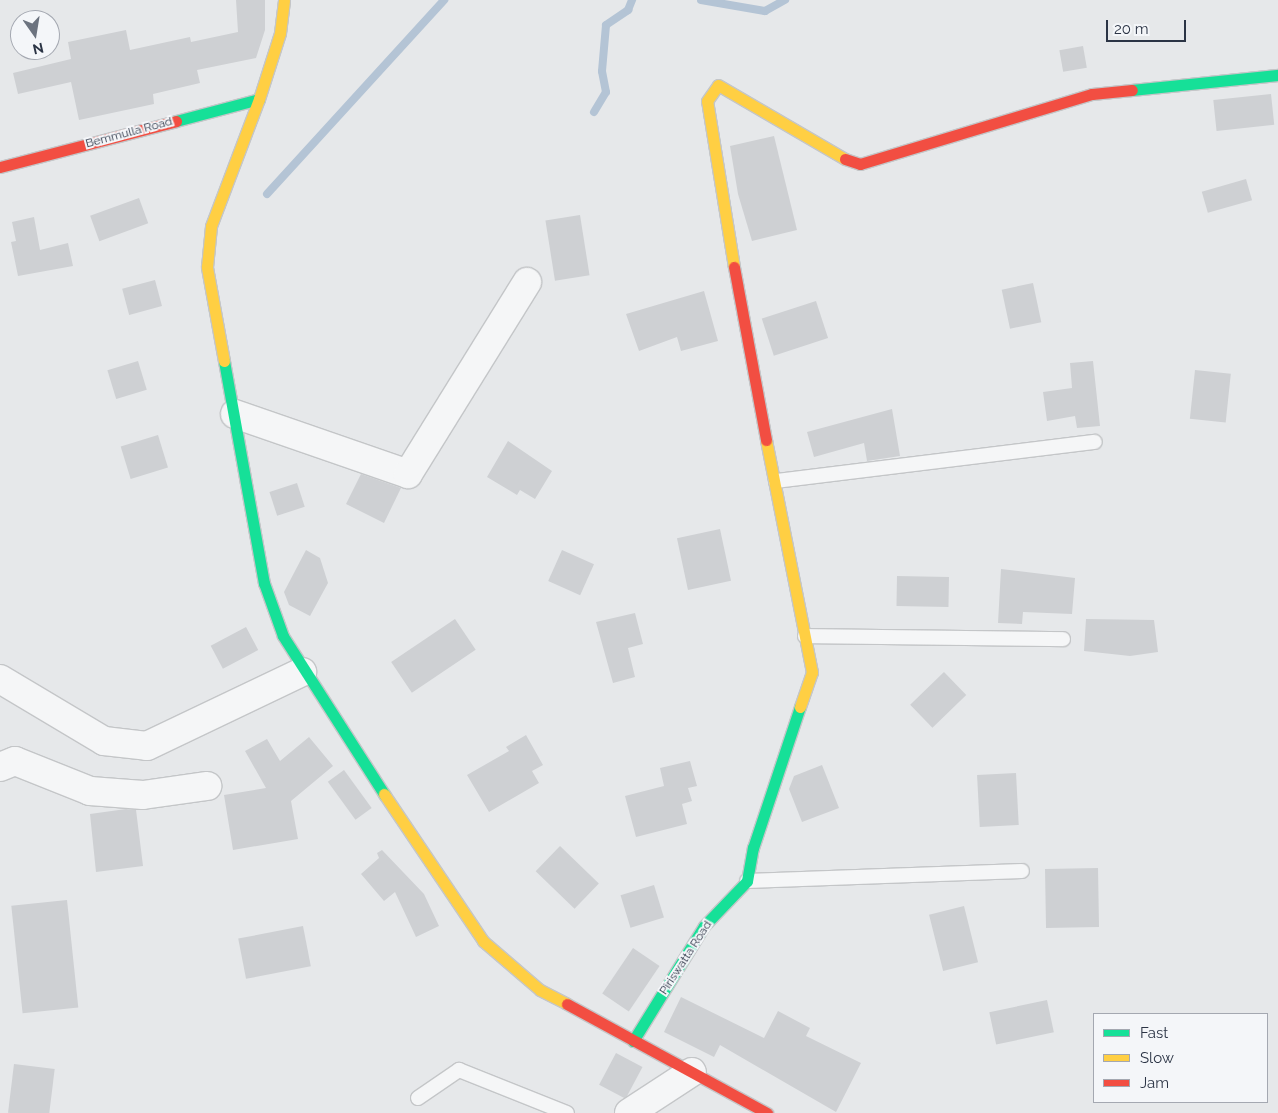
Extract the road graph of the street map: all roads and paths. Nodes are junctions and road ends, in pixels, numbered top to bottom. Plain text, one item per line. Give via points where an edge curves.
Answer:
1 (284, 0) edge
2 (1278, 75) edge
3 (259, 98) junction
4 (0, 167) edge
5 (527, 282) dead end
6 (235, 414) junction
7 (1095, 442) dead end
8 (776, 481) junction
9 (806, 636) junction
10 (1063, 639) dead end
11 (302, 672) junction
12 (0, 679) edge
13 (0, 767) edge
14 (206, 786) dead end
15 (1022, 871) dead end
16 (747, 881) junction
17 (633, 1041) junction
18 (692, 1072) junction
19 (418, 1098) dead end
20 (567, 1113) edge
21 (628, 1113) edge
22 (767, 1113) edge

1 - 3 street via 280,33
2 - 8 street via 1092,94 860,164 841,158 718,85 707,101 750,362
3 - 4 street, Bemmulla Road
3 - 6 street via 217,203 207,267
5 - 6 street via 408,474
6 - 11 street via 264,583 283,636
7 - 8 lane
8 - 9 street
9 - 10 lane
9 - 16 street via 812,672 752,848
11 - 12 street via 146,746 104,742
11 - 17 street via 448,893 483,940 540,990
13 - 14 street via 14,761 90,791 143,795
15 - 16 lane
16 - 17 street, Piriswatta Road via 704,926
17 - 18 street
18 - 21 street
18 - 22 street
19 - 20 lane via 459,1070

